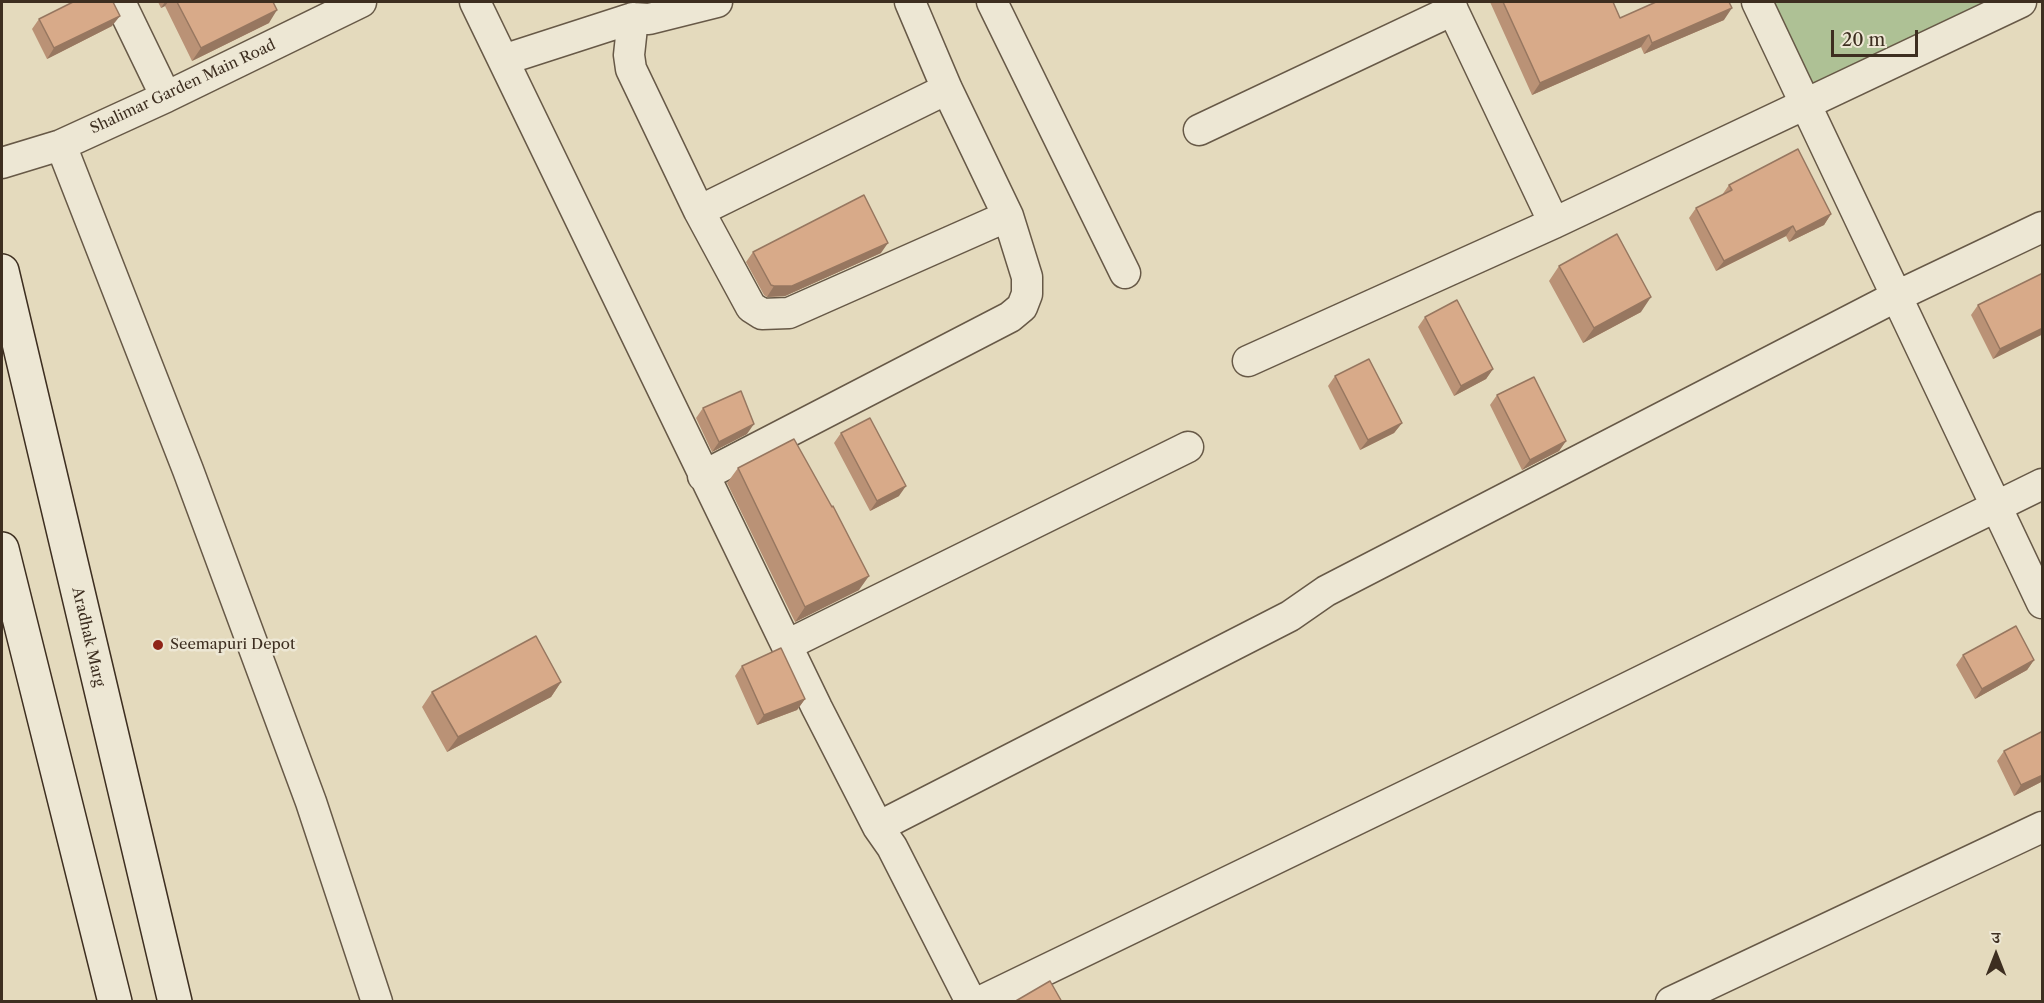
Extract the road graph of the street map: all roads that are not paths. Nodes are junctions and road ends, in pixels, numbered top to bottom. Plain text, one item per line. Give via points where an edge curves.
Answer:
1 (120, 2) edge
2 (361, 2) edge
3 (475, 2) edge
4 (717, 2) edge
5 (910, 2) edge
6 (992, 2) edge
7 (1757, 2) edge
8 (2021, 2) edge
9 (1451, 6) edge
10 (633, 18) junction
11 (503, 60) junction
12 (947, 89) junction
13 (166, 97) junction
14 (1805, 103) junction
15 (1199, 130) dead end
16 (61, 145) junction
17 (2, 163) edge
18 (699, 211) junction
19 (1008, 216) junction
20 (1554, 223) junction
21 (2043, 227) edge
22 (2, 272) edge
23 (1125, 273) dead end
24 (1897, 296) junction
25 (1248, 361) dead end
26 (1188, 447) dead end
27 (703, 476) junction
28 (2043, 484) edge
29 (1996, 506) junction
30 (2, 549) edge
31 (2043, 603) edge
32 (787, 645) junction
33 (879, 827) junction
34 (2043, 827) edge
35 (116, 1002) edge
36 (175, 1002) edge
37 (377, 1002) edge
38 (970, 1002) edge
39 (979, 1002) edge
40 (1671, 1002) edge

1 - 13 street
2 - 13 street, Shalimar Garden Main Road
3 - 11 street
4 - 10 street via 649,19
5 - 12 street
6 - 23 street
7 - 14 street
8 - 14 street
9 - 15 street
9 - 20 street
10 - 11 street
10 - 18 street via 631,69
11 - 27 street
12 - 18 street
12 - 19 street
13 - 16 street, Shalimar Garden Main Road
14 - 20 street
14 - 24 street
16 - 17 street, Shalimar Garden Main Road
16 - 37 street via 192,480 311,802
18 - 19 street via 751,307 773,315 789,313
19 - 27 street via 1027,277 1022,307 1010,317
20 - 25 street
21 - 24 street
22 - 36 main road, Aradhak Marg
24 - 29 street
24 - 33 street
26 - 32 street
27 - 32 street
28 - 29 street
29 - 31 street
29 - 39 street
30 - 35 main road
32 - 33 street
33 - 38 street
34 - 40 street

